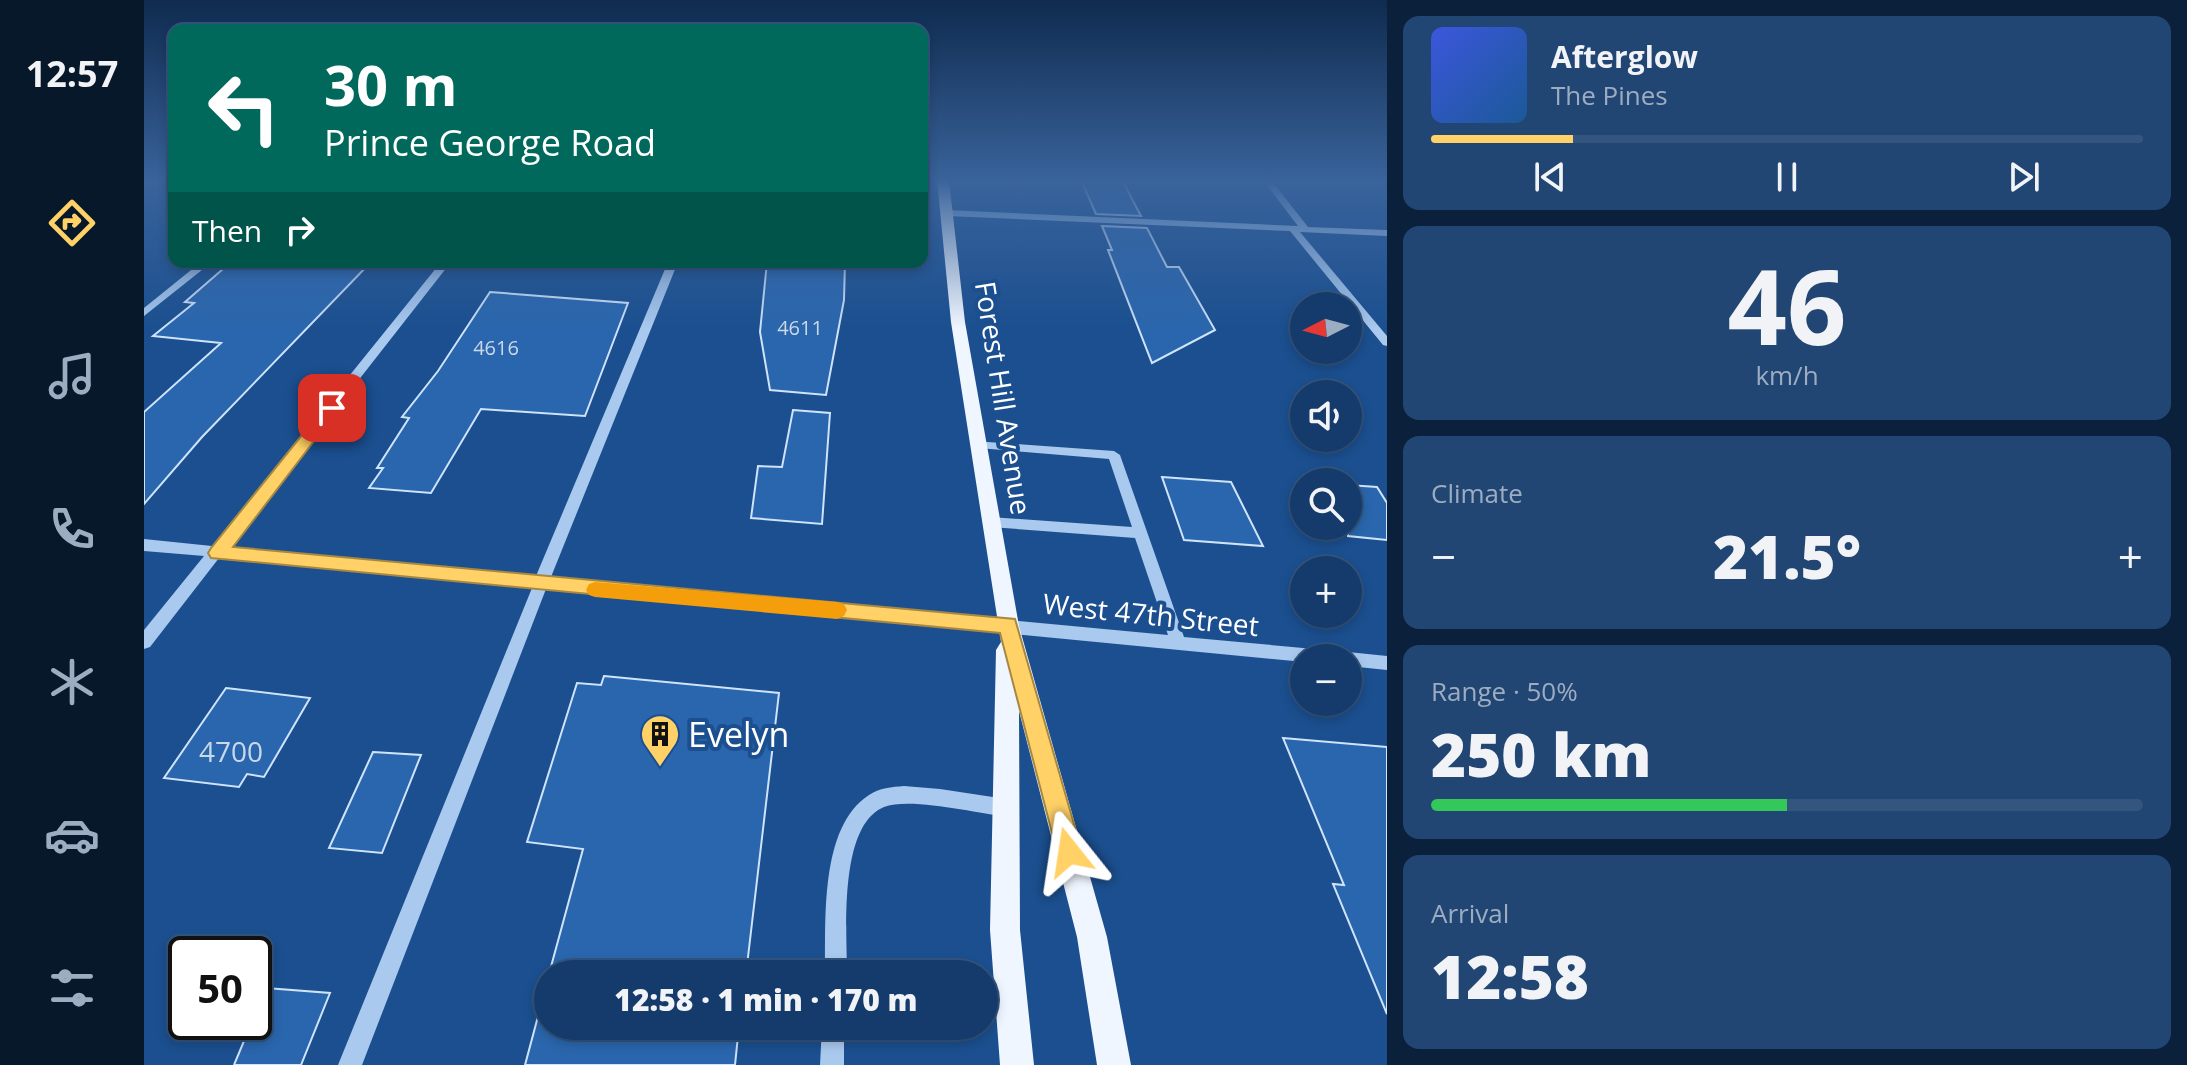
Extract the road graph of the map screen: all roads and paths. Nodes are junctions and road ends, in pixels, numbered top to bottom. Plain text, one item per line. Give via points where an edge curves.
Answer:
1 (949, 230) edge
2 (1293, 230) edge
3 (1319, 230) edge
4 (1387, 233) edge
5 (200, 268) edge
6 (441, 268) edge
7 (671, 268) edge
8 (144, 313) edge
9 (1387, 343) edge
10 (978, 444) junction
11 (990, 522) junction
12 (1140, 533) junction
13 (144, 545) edge
14 (217, 553) junction
15 (541, 585) junction
16 (1008, 626) junction
17 (144, 642) edge
18 (1178, 642) junction
19 (1290, 653) edge
20 (1362, 660) edge
21 (1387, 663) edge
22 (1006, 808) junction
23 (837, 960) edge
24 (833, 1040) edge
25 (350, 1065) edge
26 (832, 1065) edge
27 (1017, 1065) edge
28 (1114, 1065) edge

1 - 10 main road, Forest Hill Avenue
2 - 9 street
3 - 4 street
5 - 8 street
6 - 14 street
7 - 15 street
10 - 11 main road, Forest Hill Avenue
10 - 12 street via 1114,455
11 - 12 street
11 - 16 main road, Forest Hill Avenue
12 - 18 street
13 - 14 street, West 47th Street
14 - 15 street, West 47th Street
14 - 17 street
15 - 16 street, West 47th Street
15 - 25 street
16 - 18 street, West 47th Street
16 - 22 main road, Forest Hill Avenue
16 - 28 main road, Forest Hill Avenue via 1092,937
18 - 19 street, West 47th Street
20 - 21 street
22 - 23 street via 915,796 877,800 854,819 840,864
22 - 27 main road, Forest Hill Avenue via 1005,930
24 - 26 street

